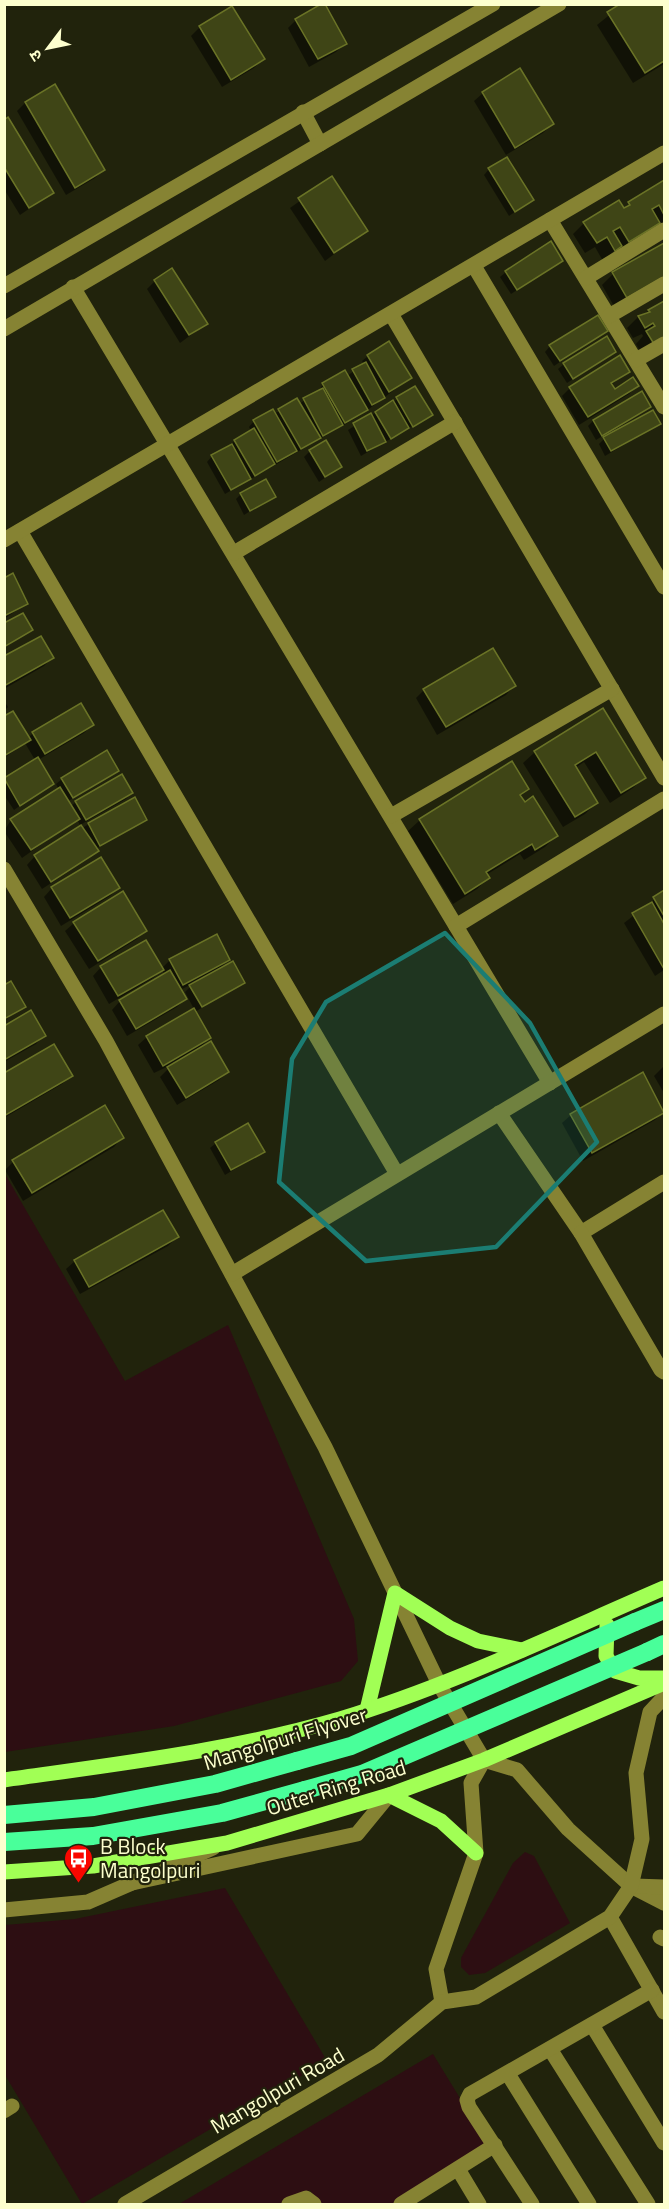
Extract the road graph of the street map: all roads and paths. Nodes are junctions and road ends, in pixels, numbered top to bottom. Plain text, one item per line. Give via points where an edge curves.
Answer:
1 (492, 4) edge
2 (560, 4) edge
3 (303, 112) junction
4 (320, 144) junction
5 (664, 153) edge
6 (550, 220) junction
7 (664, 230) edge
8 (474, 266) junction
9 (586, 278) junction
10 (664, 284) edge
11 (4, 286) edge
12 (73, 287) junction
13 (391, 314) junction
14 (609, 316) junction
15 (4, 329) edge
16 (664, 344) edge
17 (636, 360) junction
18 (664, 407) edge
19 (454, 422) junction
20 (170, 445) junction
21 (20, 531) junction
22 (4, 540) edge
23 (234, 553) junction
24 (664, 587) edge
25 (612, 688) junction
26 (664, 778) edge
27 (664, 799) edge
28 (391, 816) junction
29 (4, 869) edge
30 (456, 926) junction
31 (664, 1014) edge
32 (550, 1083) junction
33 (499, 1113) junction
34 (397, 1174) junction
35 (662, 1189) edge
36 (581, 1233) junction
37 (232, 1274) junction
38 (664, 1372) edge
39 (664, 1588) edge
40 (395, 1593) junction
41 (621, 1606) junction
42 (664, 1610) edge
43 (664, 1644) edge
44 (522, 1650) junction
45 (664, 1678) edge
46 (664, 1683) edge
47 (440, 1686) junction
48 (664, 1697) edge
49 (367, 1710) junction
50 (484, 1760) junction
51 (4, 1780) edge
52 (388, 1795) junction
53 (4, 1815) edge
54 (4, 1842) edge
55 (227, 1843) junction
56 (476, 1853) junction
57 (4, 1872) edge
58 (132, 1883) junction
59 (631, 1886) junction
60 (664, 1887) edge
61 (664, 1903) edge
62 (4, 1910) edge
63 (610, 1917) junction
64 (652, 1990) junction
65 (442, 2002) junction
66 (664, 2012) edge
67 (592, 2025) junction
68 (550, 2049) junction
69 (508, 2074) junction
70 (664, 2142) edge
71 (495, 2145) junction
72 (458, 2169) junction
73 (420, 2199) edge
74 (125, 2205) edge
75 (289, 2205) edge
76 (314, 2205) edge
77 (401, 2205) edge
78 (479, 2205) edge
79 (532, 2205) edge
80 (589, 2205) edge
81 (648, 2205) edge

1 - 3 street
2 - 4 street
3 - 4 street
3 - 11 street
4 - 12 street
5 - 6 street
6 - 8 street
6 - 9 street
7 - 9 street
8 - 13 street
8 - 24 street
9 - 14 street
10 - 14 street
12 - 15 street
12 - 20 street
13 - 19 street
13 - 20 street
14 - 17 street
16 - 17 street
17 - 18 street
19 - 23 street
19 - 25 street
20 - 21 street
20 - 23 street
21 - 22 street
21 - 34 street
23 - 28 street
25 - 26 street
25 - 28 street
27 - 30 street
28 - 30 street
29 - 37 street via 106,1041
30 - 32 street
31 - 32 street
32 - 33 street
33 - 34 street
33 - 36 street
34 - 37 street
35 - 36 street
36 - 38 street
37 - 40 street via 325,1447
39 - 41 main road
40 - 44 main road via 478,1641
40 - 47 street
40 - 49 main road
41 - 44 main road
41 - 45 main road via 607,1626 606,1656 615,1671 639,1678
42 - 53 highway, Mangolpuri Flyover, bridge via 351,1746 215,1784 94,1807
43 - 54 highway, bridge via 362,1774 222,1813 93,1836
44 - 47 main road
46 - 50 main road, Outer Ring Road
47 - 49 main road
47 - 50 street
48 - 59 street via 650,1712 636,1773 642,1839
49 - 51 main road via 223,1749
50 - 52 main road, Outer Ring Road
50 - 56 street via 471,1783
50 - 59 street via 517,1770 568,1829
52 - 55 main road, Outer Ring Road
52 - 56 main road via 441,1821
52 - 58 street via 357,1834
55 - 57 main road, Outer Ring Road via 93,1866
55 - 58 street
56 - 65 street via 436,1969
58 - 62 street via 88,1902
59 - 60 street
59 - 61 street
59 - 63 street
63 - 64 street
63 - 65 street via 476,1997
64 - 66 street
64 - 67 street
65 - 74 street, Mangolpuri Road via 378,2055
67 - 68 street
67 - 70 street
68 - 69 street
68 - 81 street
69 - 71 street via 470,2094 467,2100
69 - 80 street
71 - 72 street
71 - 79 street
72 - 73 street
72 - 78 street
73 - 77 street
75 - 76 street via 306,2198

